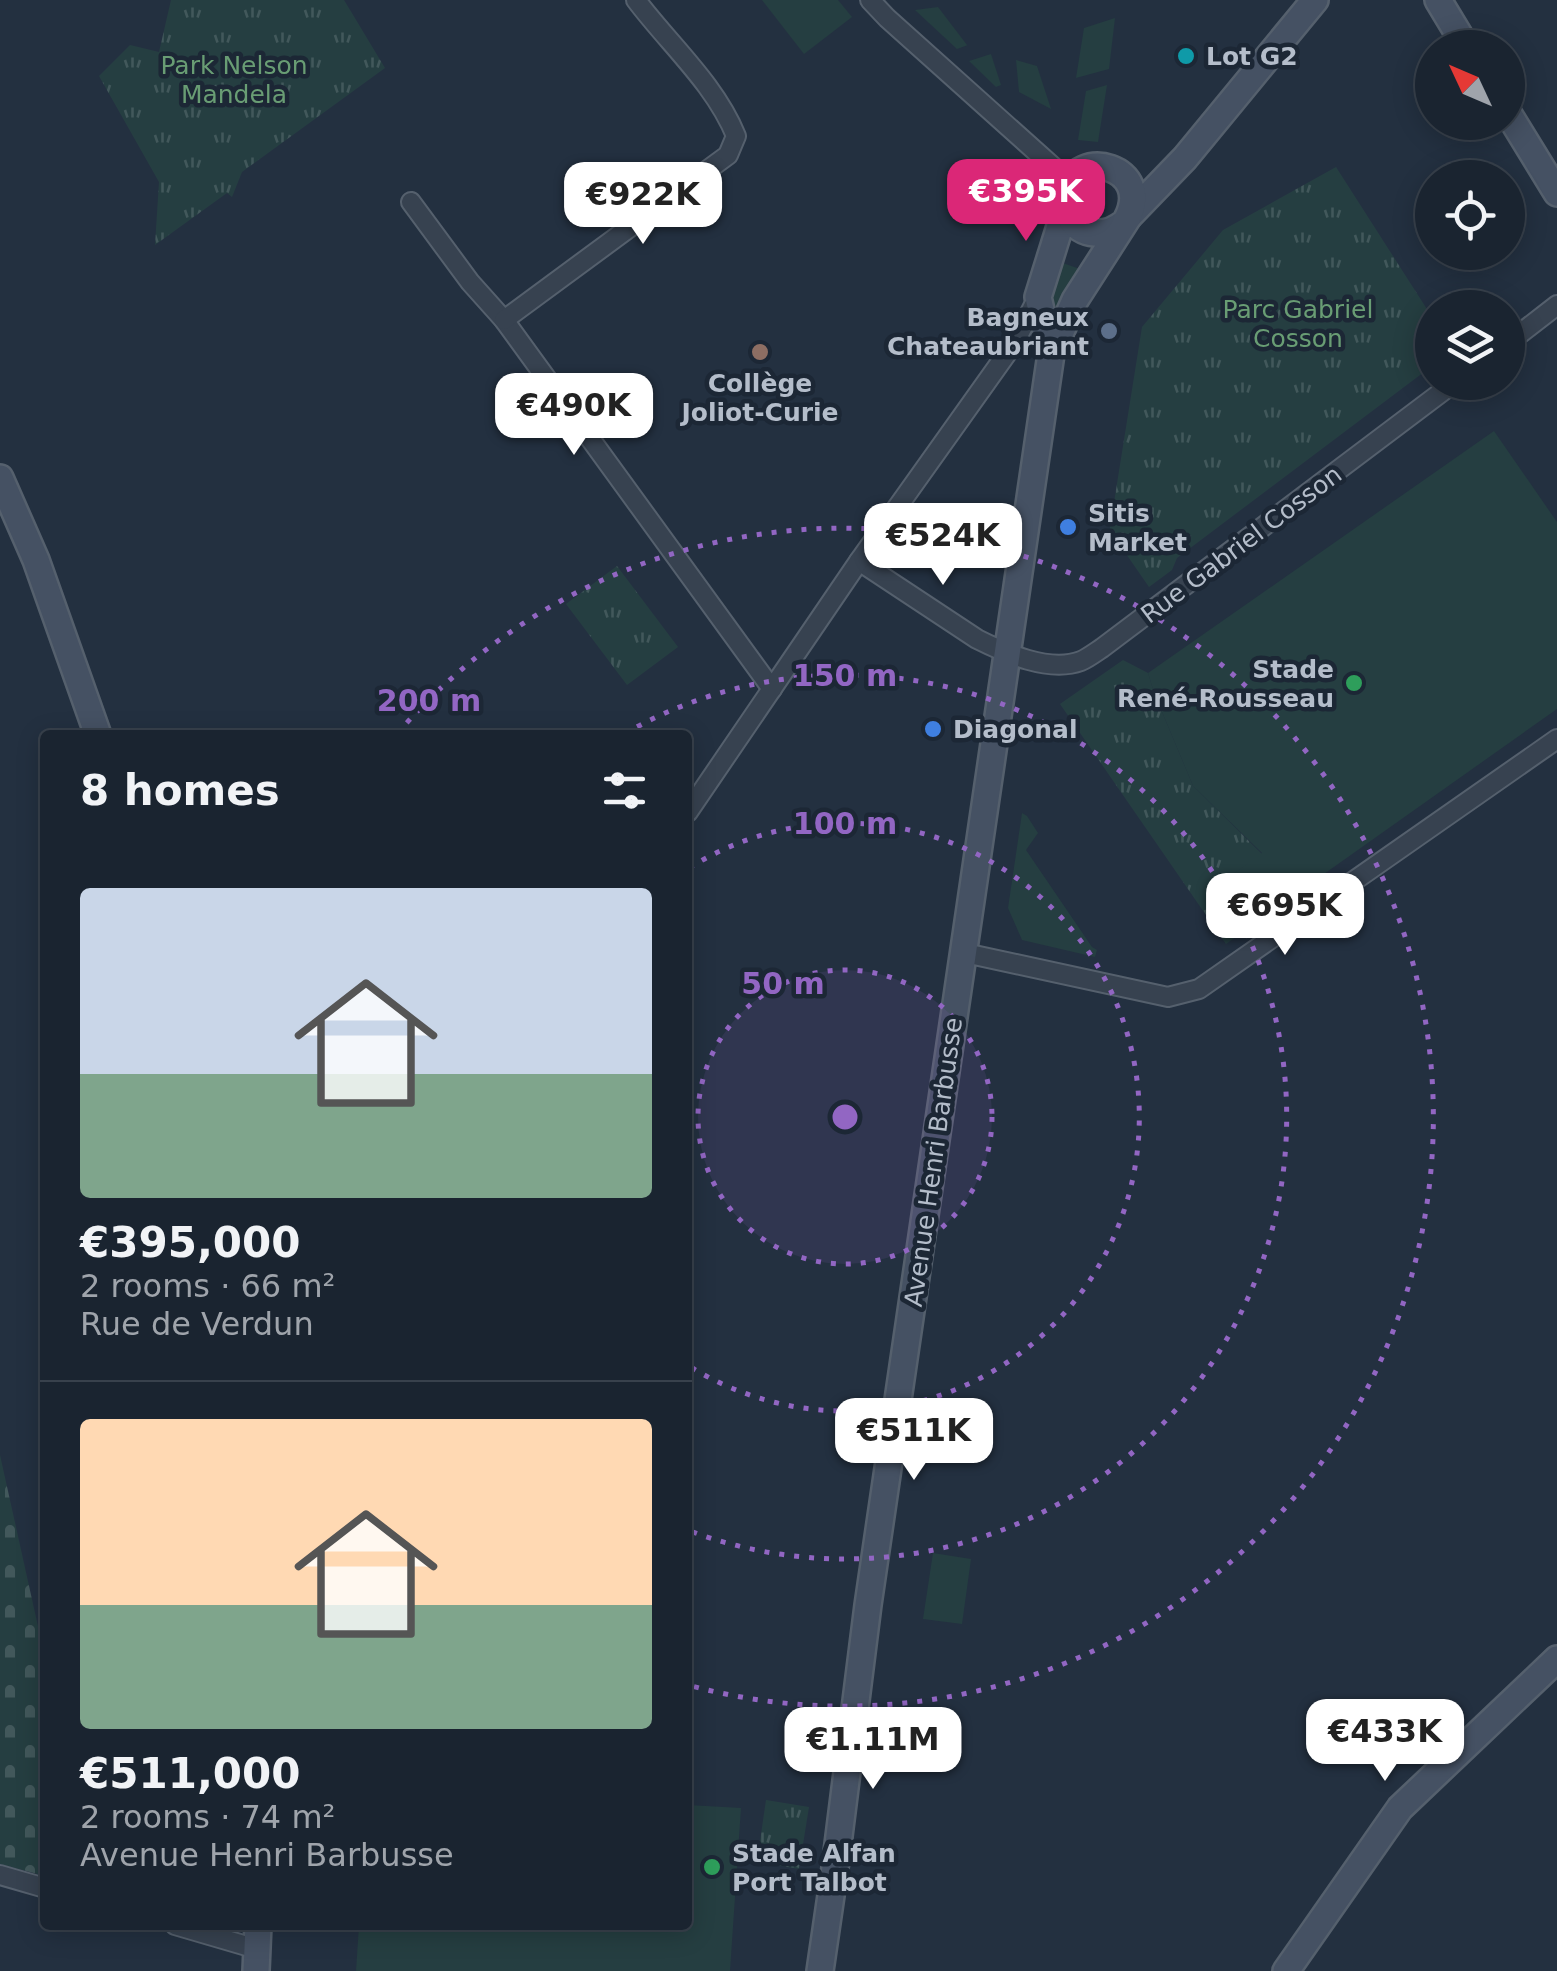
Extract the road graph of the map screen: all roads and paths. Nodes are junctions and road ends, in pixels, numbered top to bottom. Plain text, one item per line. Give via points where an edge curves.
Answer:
1 (636, 0) edge
2 (870, 0) edge
3 (1315, 0) edge
4 (1438, 0) edge
5 (1456, 30) edge
6 (1525, 140) edge
7 (1169, 174) junction
8 (1128, 181) junction
9 (1557, 193) edge
10 (1068, 194) junction
11 (411, 202) dead end
12 (1127, 219) junction
13 (1038, 297) junction
14 (1557, 305) edge
15 (504, 320) junction
16 (1525, 329) edge
17 (1051, 354) junction
18 (1431, 400) edge
19 (0, 478) edge
20 (859, 561) junction
21 (1008, 652) junction
22 (772, 689) junction
23 (96, 730) edge
24 (1557, 738) edge
25 (692, 806) edge
26 (964, 953) junction
27 (1557, 1660) edge
28 (0, 1876) edge
29 (40, 1887) edge
30 (193, 1930) edge
31 (257, 1948) edge
32 (820, 1971) edge
33 (1286, 1971) edge

1 - 15 street via 736,136 728,155
2 - 10 street
3 - 7 main road, Avenue Henri Barbusse
4 - 5 main road
6 - 9 main road
7 - 8 main road
7 - 12 main road, Avenue Henri Barbusse
8 - 10 main road via 1101,166 1080,171
8 - 12 main road via 1133,198
10 - 12 main road via 1076,225 1095,234 1116,230
10 - 13 main road
11 - 15 street
12 - 17 main road, Avenue Henri Barbusse via 1075,300
13 - 17 main road, Avenue Henri Barbusse
13 - 20 street via 1015,342
14 - 16 street
15 - 22 street
17 - 21 main road, Avenue Henri Barbusse
18 - 21 street, Rue Gabriel Cosson via 1080,662 1059,665
19 - 23 main road
20 - 21 street, Rue Gabriel Cosson
20 - 22 street
21 - 26 main road, Avenue Henri Barbusse
22 - 25 street
24 - 26 street via 1199,989 1168,997
26 - 32 main road, Avenue Henri Barbusse
27 - 33 main road via 1400,1808
28 - 29 street
30 - 31 street

